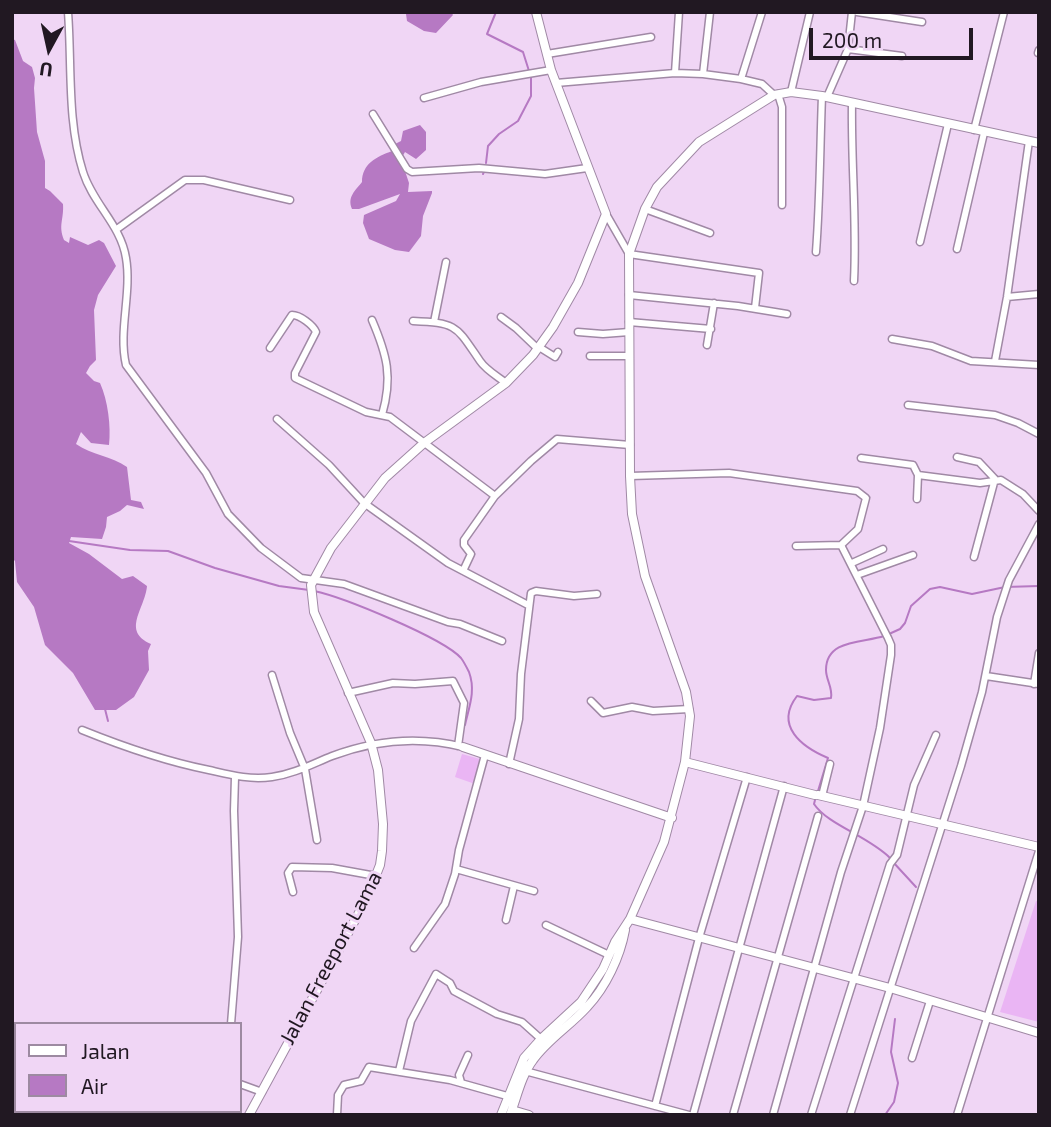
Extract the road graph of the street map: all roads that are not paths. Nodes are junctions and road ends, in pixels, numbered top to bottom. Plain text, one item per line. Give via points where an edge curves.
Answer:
1 (68, 12) edge
2 (536, 12) edge
3 (679, 12) edge
4 (710, 12) edge
5 (761, 12) edge
6 (810, 12) edge
7 (855, 12) edge
8 (1004, 12) edge
9 (922, 22) dead end
10 (651, 37) dead end
11 (848, 49) junction
12 (547, 54) junction
13 (902, 56) dead end
14 (551, 70) junction
15 (675, 73) junction
16 (703, 74) junction
17 (741, 79) junction
18 (556, 83) junction
19 (791, 92) junction
20 (776, 95) junction
21 (824, 97) junction
22 (424, 98) dead end
23 (852, 103) junction
24 (373, 114) dead end
25 (948, 124) junction
26 (974, 130) junction
27 (984, 133) junction
28 (1029, 141) junction
29 (1039, 143) edge
30 (587, 168) junction
31 (290, 200) dead end
32 (782, 205) dead end
33 (646, 209) junction
34 (606, 214) junction
35 (117, 229) junction
36 (710, 233) dead end
37 (920, 242) dead end
38 (957, 249) dead end
39 (816, 252) dead end
40 (629, 254) junction
41 (446, 262) dead end
42 (854, 281) dead end
43 (629, 295) junction
44 (1039, 295) edge
45 (1007, 297) junction
46 (714, 303) junction
47 (755, 308) junction
48 (787, 314) dead end
49 (501, 317) dead end
50 (372, 320) dead end
51 (413, 321) dead end
52 (435, 322) junction
53 (629, 322) junction
54 (711, 329) junction
55 (578, 332) dead end
56 (629, 332) junction
57 (891, 339) dead end
58 (707, 345) dead end
59 (270, 348) dead end
60 (539, 348) junction
61 (558, 352) dead end
62 (590, 356) dead end
63 (629, 356) junction
64 (995, 361) junction
65 (1039, 365) edge
66 (506, 383) junction
67 (908, 405) dead end
68 (382, 415) junction
69 (277, 419) dead end
70 (1039, 434) edge
71 (424, 443) junction
72 (630, 445) junction
73 (957, 457) dead end
74 (862, 458) dead end
75 (918, 475) junction
76 (630, 476) junction
77 (996, 479) junction
78 (495, 496) junction
79 (917, 499) dead end
80 (363, 503) junction
81 (1039, 511) edge
82 (1039, 524) edge
83 (841, 545) junction
84 (796, 546) dead end
85 (883, 549) dead end
86 (913, 555) dead end
87 (974, 557) dead end
88 (852, 563) junction
89 (463, 571) junction
90 (857, 575) junction
91 (312, 582) junction
92 (597, 594) dead end
93 (528, 605) junction
94 (502, 641) dead end
95 (1039, 653) edge
96 (272, 675) dead end
97 (986, 676) junction
98 (1036, 684) edge
99 (348, 693) junction
100 (591, 701) dead end
101 (689, 709) junction
102 (82, 730) dead end
103 (936, 735) dead end
104 (371, 743) junction
105 (460, 746) junction
106 (485, 755) junction
107 (685, 762) junction
108 (509, 764) junction
109 (830, 765) dead end
110 (305, 769) junction
111 (238, 777) junction
112 (747, 777) junction
113 (784, 786) junction
114 (818, 795) junction
115 (863, 806) junction
116 (818, 816) dead end
117 (907, 816) junction
118 (672, 818) junction
119 (942, 823) junction
120 (317, 841) dead end
121 (1039, 849) edge
122 (456, 869) junction
123 (376, 876) junction
124 (514, 886) junction
125 (534, 891) dead end
126 (293, 892) dead end
127 (630, 919) junction
128 (506, 920) dead end
129 (546, 925) dead end
130 (625, 928) junction
131 (699, 938) junction
132 (414, 948) dead end
133 (738, 948) junction
134 (609, 955) junction
135 (777, 959) junction
136 (814, 968) junction
137 (854, 979) junction
138 (890, 988) junction
139 (930, 1001) junction
140 (986, 1019) junction
141 (231, 1022) edge
142 (1039, 1033) edge
143 (541, 1039) junction
144 (468, 1055) dead end
145 (912, 1058) dead end
146 (523, 1070) junction
147 (399, 1071) junction
148 (461, 1083) junction
149 (242, 1085) edge
150 (262, 1092) junction
151 (507, 1096) junction
152 (655, 1106) junction
153 (511, 1112) edge
154 (249, 1115) edge
155 (337, 1115) edge
156 (501, 1115) edge
157 (529, 1115) edge
158 (691, 1115) edge
159 (733, 1115) edge
160 (774, 1115) edge
161 (811, 1115) edge
162 (850, 1115) edge
163 (957, 1115) edge

1 - 35 street via 78,149 92,193
2 - 12 street
3 - 15 street
4 - 16 street
5 - 17 street
6 - 19 street
7 - 9 street
7 - 11 street
8 - 26 street
10 - 12 street
11 - 13 street
11 - 21 street
12 - 14 street
14 - 18 street
14 - 22 street
15 - 16 street
15 - 18 street
16 - 17 street
17 - 20 street via 764,85
18 - 30 street
19 - 20 street
19 - 21 street
20 - 32 street via 782,107
20 - 33 street via 699,142 662,180
21 - 23 street
21 - 39 street
23 - 25 street
23 - 42 street
24 - 30 street via 407,169 415,172 479,168 545,174
25 - 26 street
25 - 37 street
26 - 27 street
27 - 28 street
27 - 38 street
28 - 29 street
28 - 45 street
30 - 34 street
31 - 35 street via 204,180 185,180
33 - 36 street
33 - 40 street
34 - 40 street
34 - 60 street via 578,283
35 - 91 street via 128,271 127,365 206,473 237,524 261,548
40 - 43 street
40 - 47 street via 757,272 761,275
41 - 52 street
43 - 46 street
43 - 53 street
44 - 45 street
45 - 64 street
46 - 47 street
46 - 54 street
47 - 48 street
49 - 60 street
50 - 68 street via 386,353
51 - 52 street
52 - 66 street via 463,333 482,363
53 - 54 street
53 - 56 street
54 - 58 street
55 - 56 street
56 - 63 street
57 - 64 street via 932,346 971,360
59 - 68 street via 292,315 298,315 316,332 295,378 366,412
60 - 61 street via 555,358
60 - 66 street
62 - 63 street
63 - 72 street
64 - 65 street
66 - 71 street
67 - 70 street via 995,415
68 - 71 street
69 - 80 street
71 - 78 street
71 - 80 street
72 - 76 street
72 - 78 street via 557,439
73 - 77 street via 979,462
74 - 75 street via 913,465
75 - 77 street via 980,483
75 - 79 street
76 - 83 street via 729,473 857,491 866,498 864,509 858,529
76 - 101 street via 632,514 645,576
77 - 81 street via 1010,484
77 - 87 street
78 - 89 street via 464,540 471,554
80 - 89 street
80 - 91 street
82 - 97 street via 1009,580 990,642
83 - 84 street
83 - 88 street
85 - 88 street
86 - 90 street
88 - 90 street
89 - 93 street
90 - 115 street via 891,645
91 - 94 street via 352,587
91 - 99 street, Jalan Freeport Lama via 310,598
92 - 93 street via 533,591
93 - 108 street via 519,719
95 - 98 street
96 - 110 street
97 - 98 street
97 - 119 street
99 - 104 street, Jalan Freeport Lama
99 - 105 street via 393,682 453,681 464,703
100 - 101 street via 603,713 632,707
101 - 107 street
102 - 111 street via 174,763
103 - 117 street via 914,785
104 - 105 street via 430,740
104 - 110 street
104 - 123 street, Jalan Freeport Lama via 383,824
105 - 106 street
106 - 108 street
106 - 122 street
107 - 112 street
107 - 118 street
108 - 118 street
109 - 114 street
110 - 111 street via 275,777
110 - 120 street
111 - 141 street via 237,949
112 - 113 street
112 - 131 street
113 - 114 street
113 - 133 street
114 - 115 street
115 - 117 street
115 - 136 street
116 - 135 street
117 - 119 street
117 - 137 street
118 - 127 street
119 - 121 street
119 - 138 street
121 - 140 street
122 - 124 street
122 - 132 street via 440,912
123 - 126 street via 292,867 288,873
123 - 150 street, Jalan Freeport Lama
124 - 125 street
124 - 128 street
127 - 130 street
127 - 131 street
129 - 134 street
130 - 134 street
130 - 146 street via 622,944 588,1007
131 - 133 street
131 - 152 street
133 - 135 street
133 - 158 street
134 - 143 street via 581,1003
135 - 136 street
135 - 159 street
136 - 137 street
136 - 160 street
137 - 138 street
137 - 161 street
138 - 139 street
138 - 162 street
139 - 140 street
139 - 145 street
140 - 142 street
140 - 163 street
143 - 146 street via 524,1058
143 - 147 street via 522,1022 454,991 436,974 411,1021
144 - 148 street via 459,1075
146 - 151 street
146 - 152 street
146 - 153 street
147 - 148 street
147 - 155 street via 369,1067 361,1081 348,1084 338,1095
148 - 151 street
149 - 150 street
150 - 154 street, Jalan Freeport Lama
151 - 156 street
152 - 158 street
153 - 157 street

